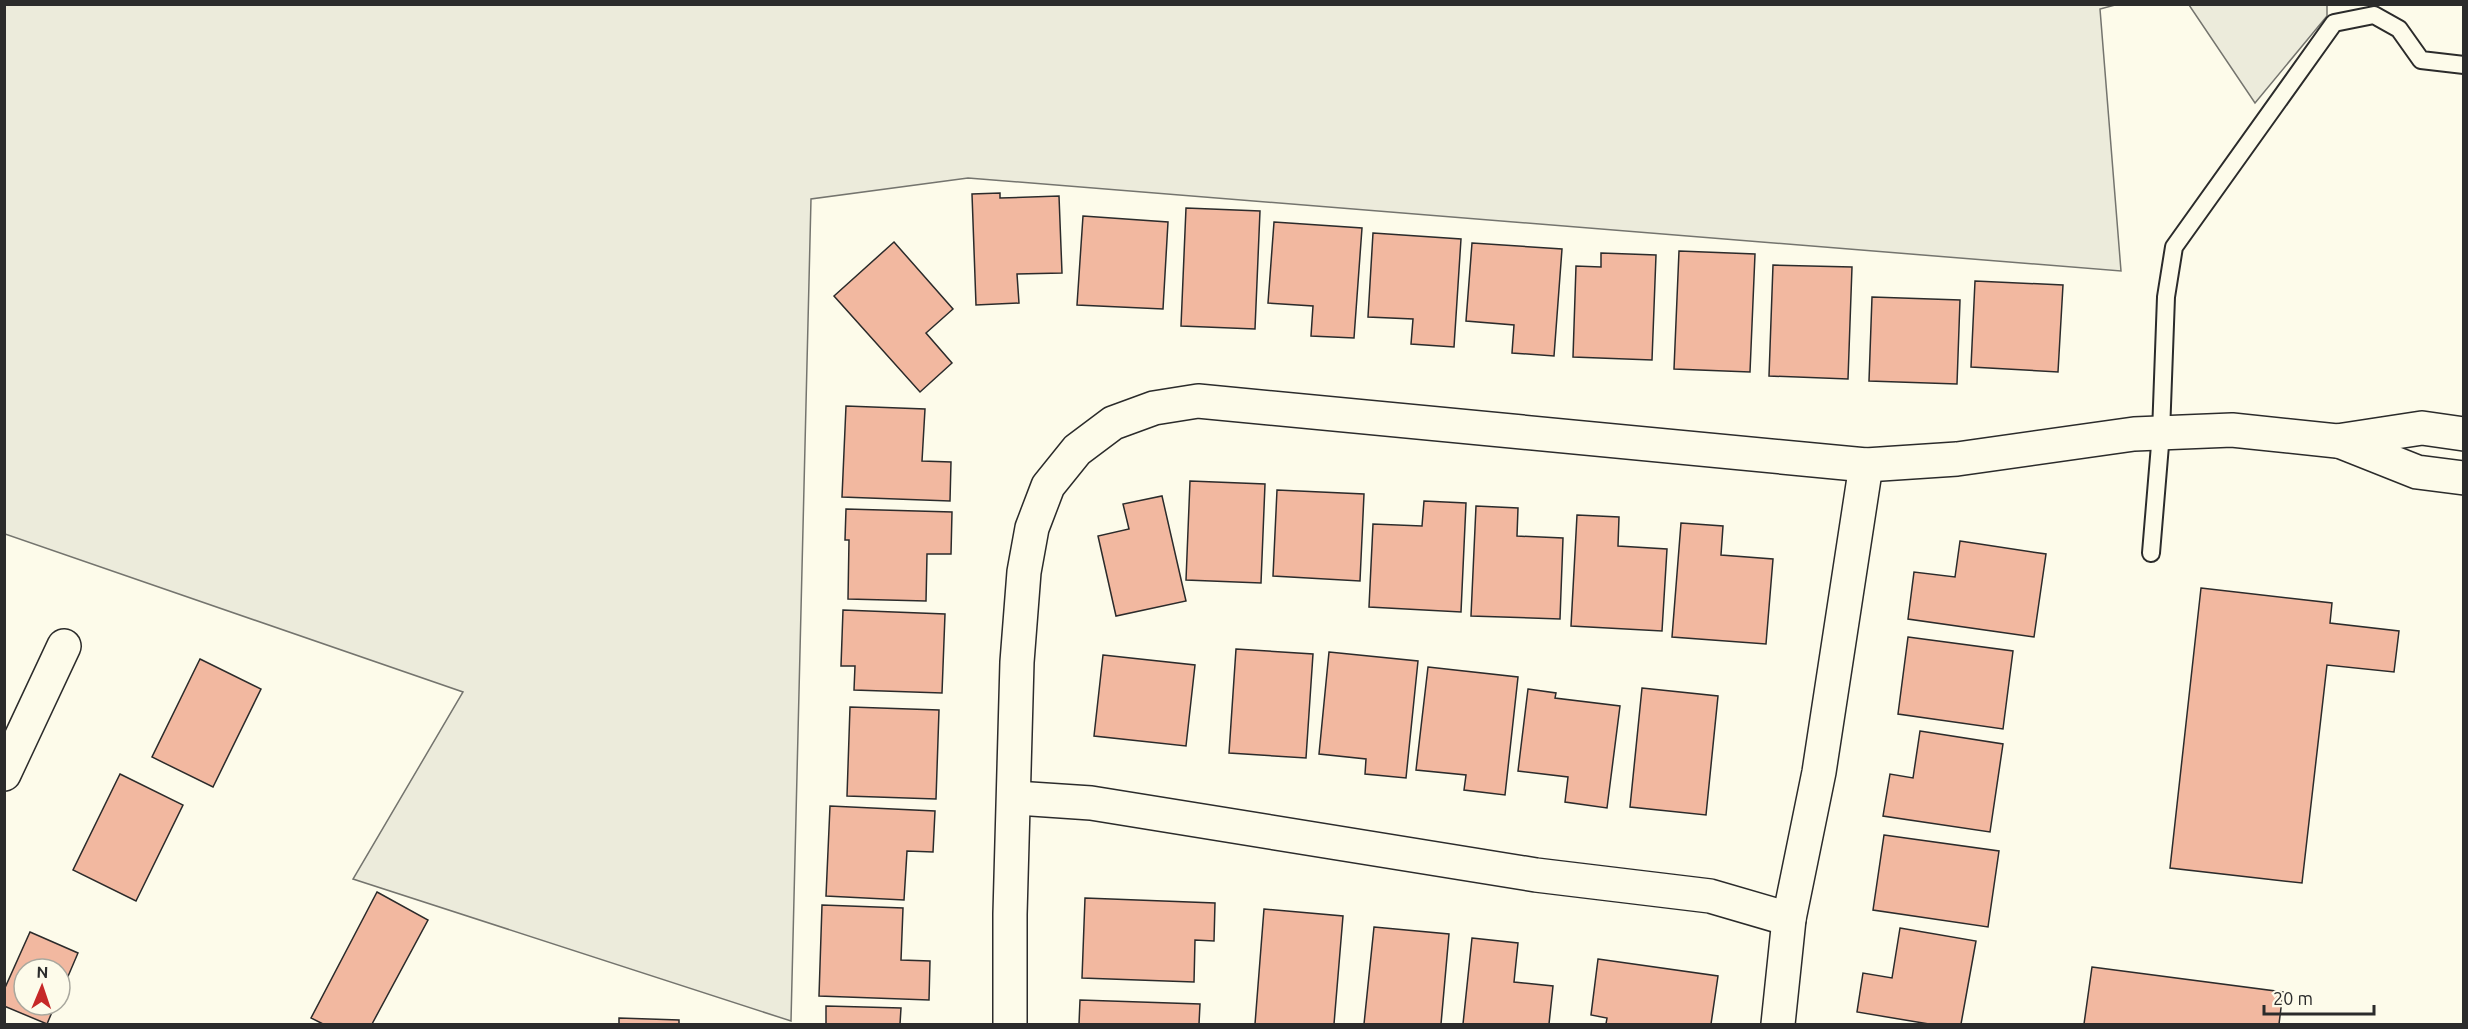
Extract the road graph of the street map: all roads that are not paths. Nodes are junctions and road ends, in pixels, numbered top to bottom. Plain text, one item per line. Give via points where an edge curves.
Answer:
1 (2463, 65) edge
2 (2161, 433) junction
3 (2463, 434) edge
4 (2337, 441) junction
5 (1866, 465) junction
6 (2463, 478) edge
7 (2151, 553) dead end
8 (64, 646) dead end
9 (4, 774) edge
10 (1015, 798) junction
11 (1789, 919) junction
12 (1010, 1024) edge
13 (1779, 1024) edge

1 - 2 lane via 2421,60 2399,29 2374,15 2334,23 2174,247 2166,297
2 - 4 street via 2232,430
2 - 5 street via 1957,459
2 - 7 lane
3 - 4 street via 2422,428
4 - 6 street via 2417,472
5 - 10 street via 1198,401 1154,408 1113,423 1077,450 1048,486 1032,528 1024,572 1017,662
5 - 11 street via 1819,772
8 - 9 street
10 - 11 street via 1091,803 1536,875 1710,896
10 - 12 street
11 - 13 street

